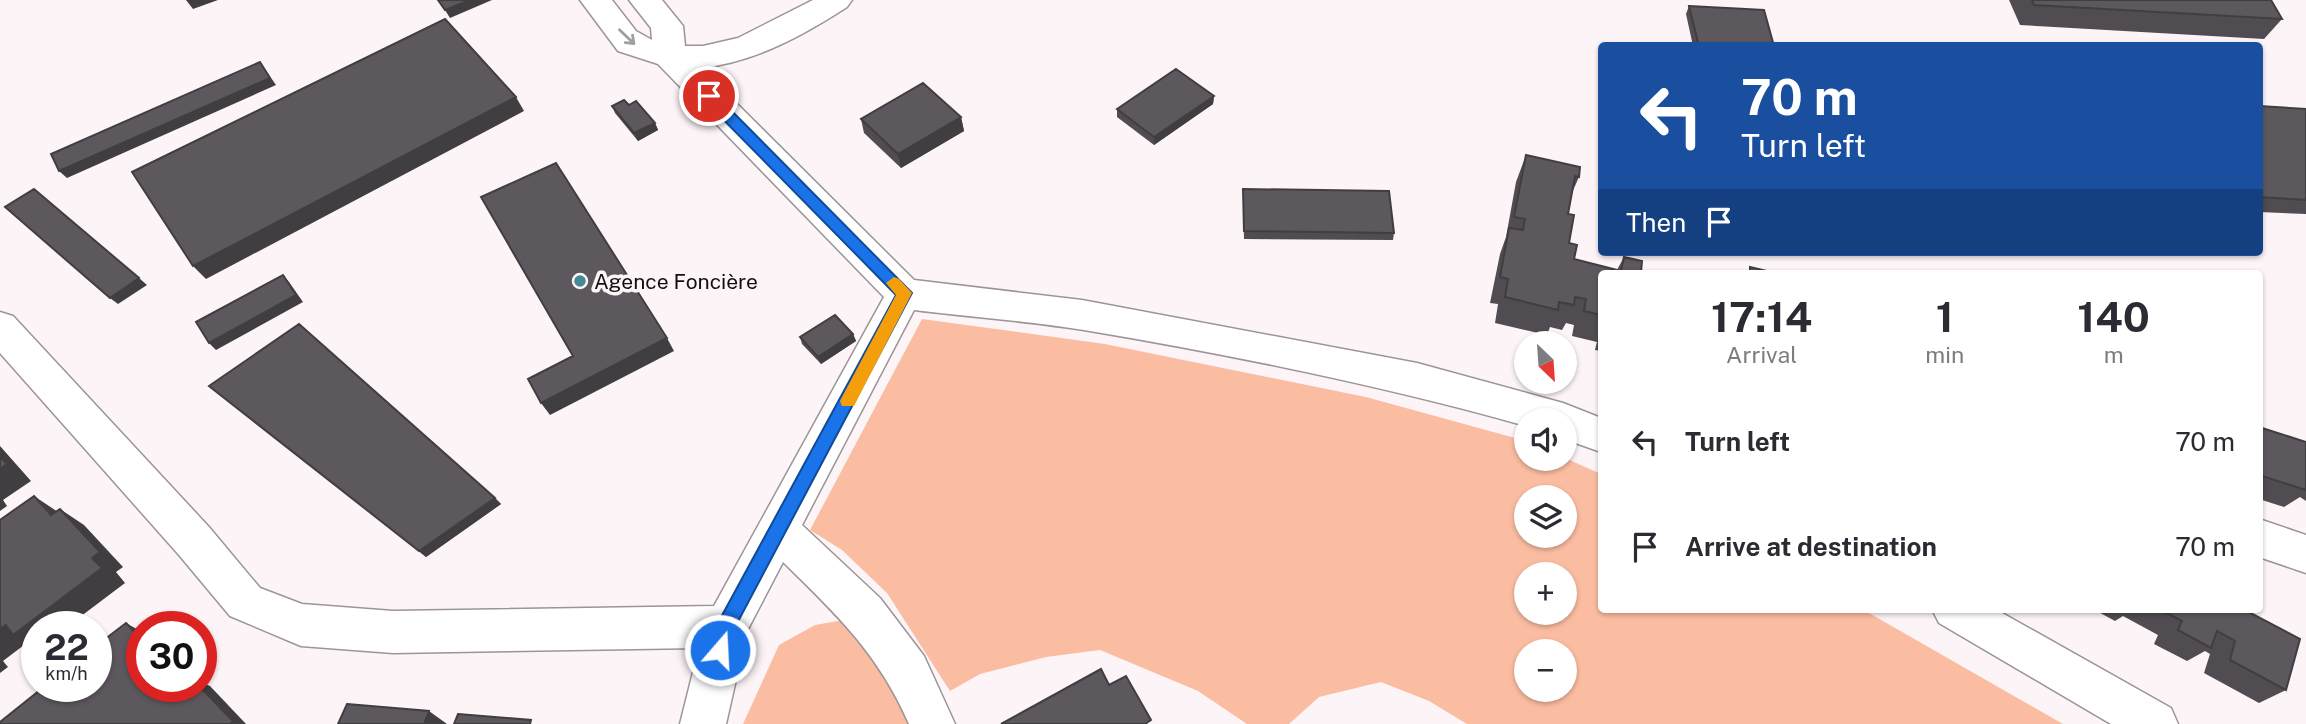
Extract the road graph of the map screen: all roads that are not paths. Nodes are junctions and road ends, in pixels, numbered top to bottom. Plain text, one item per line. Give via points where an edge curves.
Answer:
1 (596, 0) edge
2 (645, 0) edge
3 (836, 0) edge
4 (670, 57) junction
5 (904, 293) junction
6 (0, 327) edge
7 (1521, 408) edge
8 (1577, 425) edge
9 (1598, 434) edge
10 (778, 529) junction
11 (2263, 539) edge
12 (2306, 554) edge
13 (1961, 613) edge
14 (726, 627) junction
15 (703, 724) edge
16 (932, 724) edge
17 (2155, 724) edge

1 -> 4 street via 630,44
2 - 4 street via 667,26
3 - 4 street via 737,50
4 - 5 street
5 - 7 street via 1082,315 1288,353 1416,379
5 - 10 street
6 - 14 street via 245,602 301,625 393,632
8 - 9 street
10 - 14 street
10 - 16 street via 865,613 908,671
11 - 12 street
13 - 17 street
14 - 15 street

